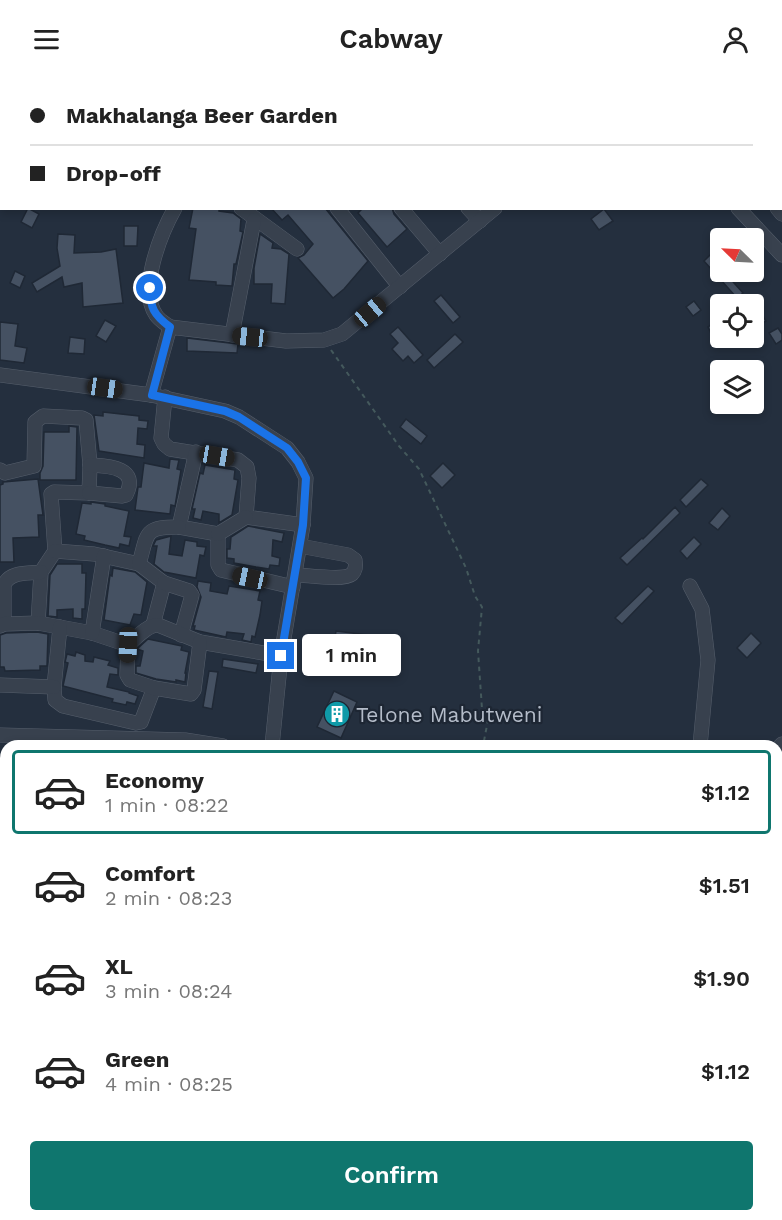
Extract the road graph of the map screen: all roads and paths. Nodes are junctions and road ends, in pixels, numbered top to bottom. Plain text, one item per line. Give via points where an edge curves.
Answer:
1 (174, 210) edge
2 (243, 210) edge
3 (403, 210) edge
4 (470, 210) edge
5 (493, 210) edge
6 (740, 210) edge
7 (343, 211) edge
8 (254, 220) junction
9 (480, 221) junction
10 (297, 249) dead end
11 (440, 254) junction
12 (782, 255) edge
13 (400, 287) junction
14 (170, 327) junction
15 (232, 335) junction
16 (324, 340) junction
17 (0, 375) edge
18 (158, 396) junction
19 (196, 453) junction
20 (90, 465) junction
21 (0, 470) edge
22 (89, 493) junction
23 (246, 517) junction
24 (303, 525) junction
25 (179, 527) junction
26 (218, 534) junction
27 (300, 546) junction
28 (55, 551) junction
29 (104, 556) junction
30 (139, 564) junction
31 (41, 572) junction
32 (294, 581) junction
33 (164, 583) junction
34 (690, 586) dead end
35 (38, 623) junction
36 (2, 625) edge
37 (153, 625) junction
38 (60, 627) junction
39 (92, 633) junction
40 (181, 635) junction
41 (200, 642) junction
42 (128, 645) junction
43 (281, 656) junction
44 (0, 685) edge
45 (54, 687) junction
46 (154, 688) junction
47 (0, 735) edge
48 (54, 740) edge
49 (273, 740) edge
50 (484, 740) edge
51 (701, 740) edge

1 - 14 street via 149,275 150,301 156,316
2 - 8 street
3 - 11 street
4 - 9 street
5 - 9 street
6 - 12 street
7 - 13 street
8 - 10 street
8 - 15 street
9 - 11 street
11 - 13 street
13 - 16 street via 342,334
14 - 15 street
14 - 18 street
15 - 16 street via 286,341
16 - 50 path via 419,469 482,607 478,651 482,709 488,720
17 - 18 street
18 - 19 street via 164,444
18 - 24 street via 225,411 287,448 306,478
19 - 23 street via 238,460 248,467
19 - 25 street
20 - 21 street via 86,420 43,416 35,422 34,466 5,473
20 - 22 street
20 - 22 street via 122,470 129,488 122,496
22 - 28 street via 51,494
23 - 24 street
23 - 26 street
24 - 27 street
25 - 26 street
25 - 30 street via 153,529
26 - 32 street via 221,570
27 - 32 street
27 - 32 street via 348,555 355,560 356,568 344,577
28 - 29 street
28 - 31 street
29 - 30 street
29 - 39 street
30 - 33 street
31 - 35 street
31 - 36 street via 7,579
32 - 43 street
33 - 37 street
33 - 40 street via 192,595
34 - 51 street via 702,609 708,660
35 - 36 street
35 - 38 street
37 - 40 street
37 - 42 street
38 - 39 street
38 - 45 street
39 - 42 street
40 - 41 street
41 - 43 street
41 - 46 street via 191,694
42 - 46 street via 130,680
43 - 49 street
44 - 45 street
45 - 46 street via 55,700 63,706 136,723 141,722
47 - 48 street

